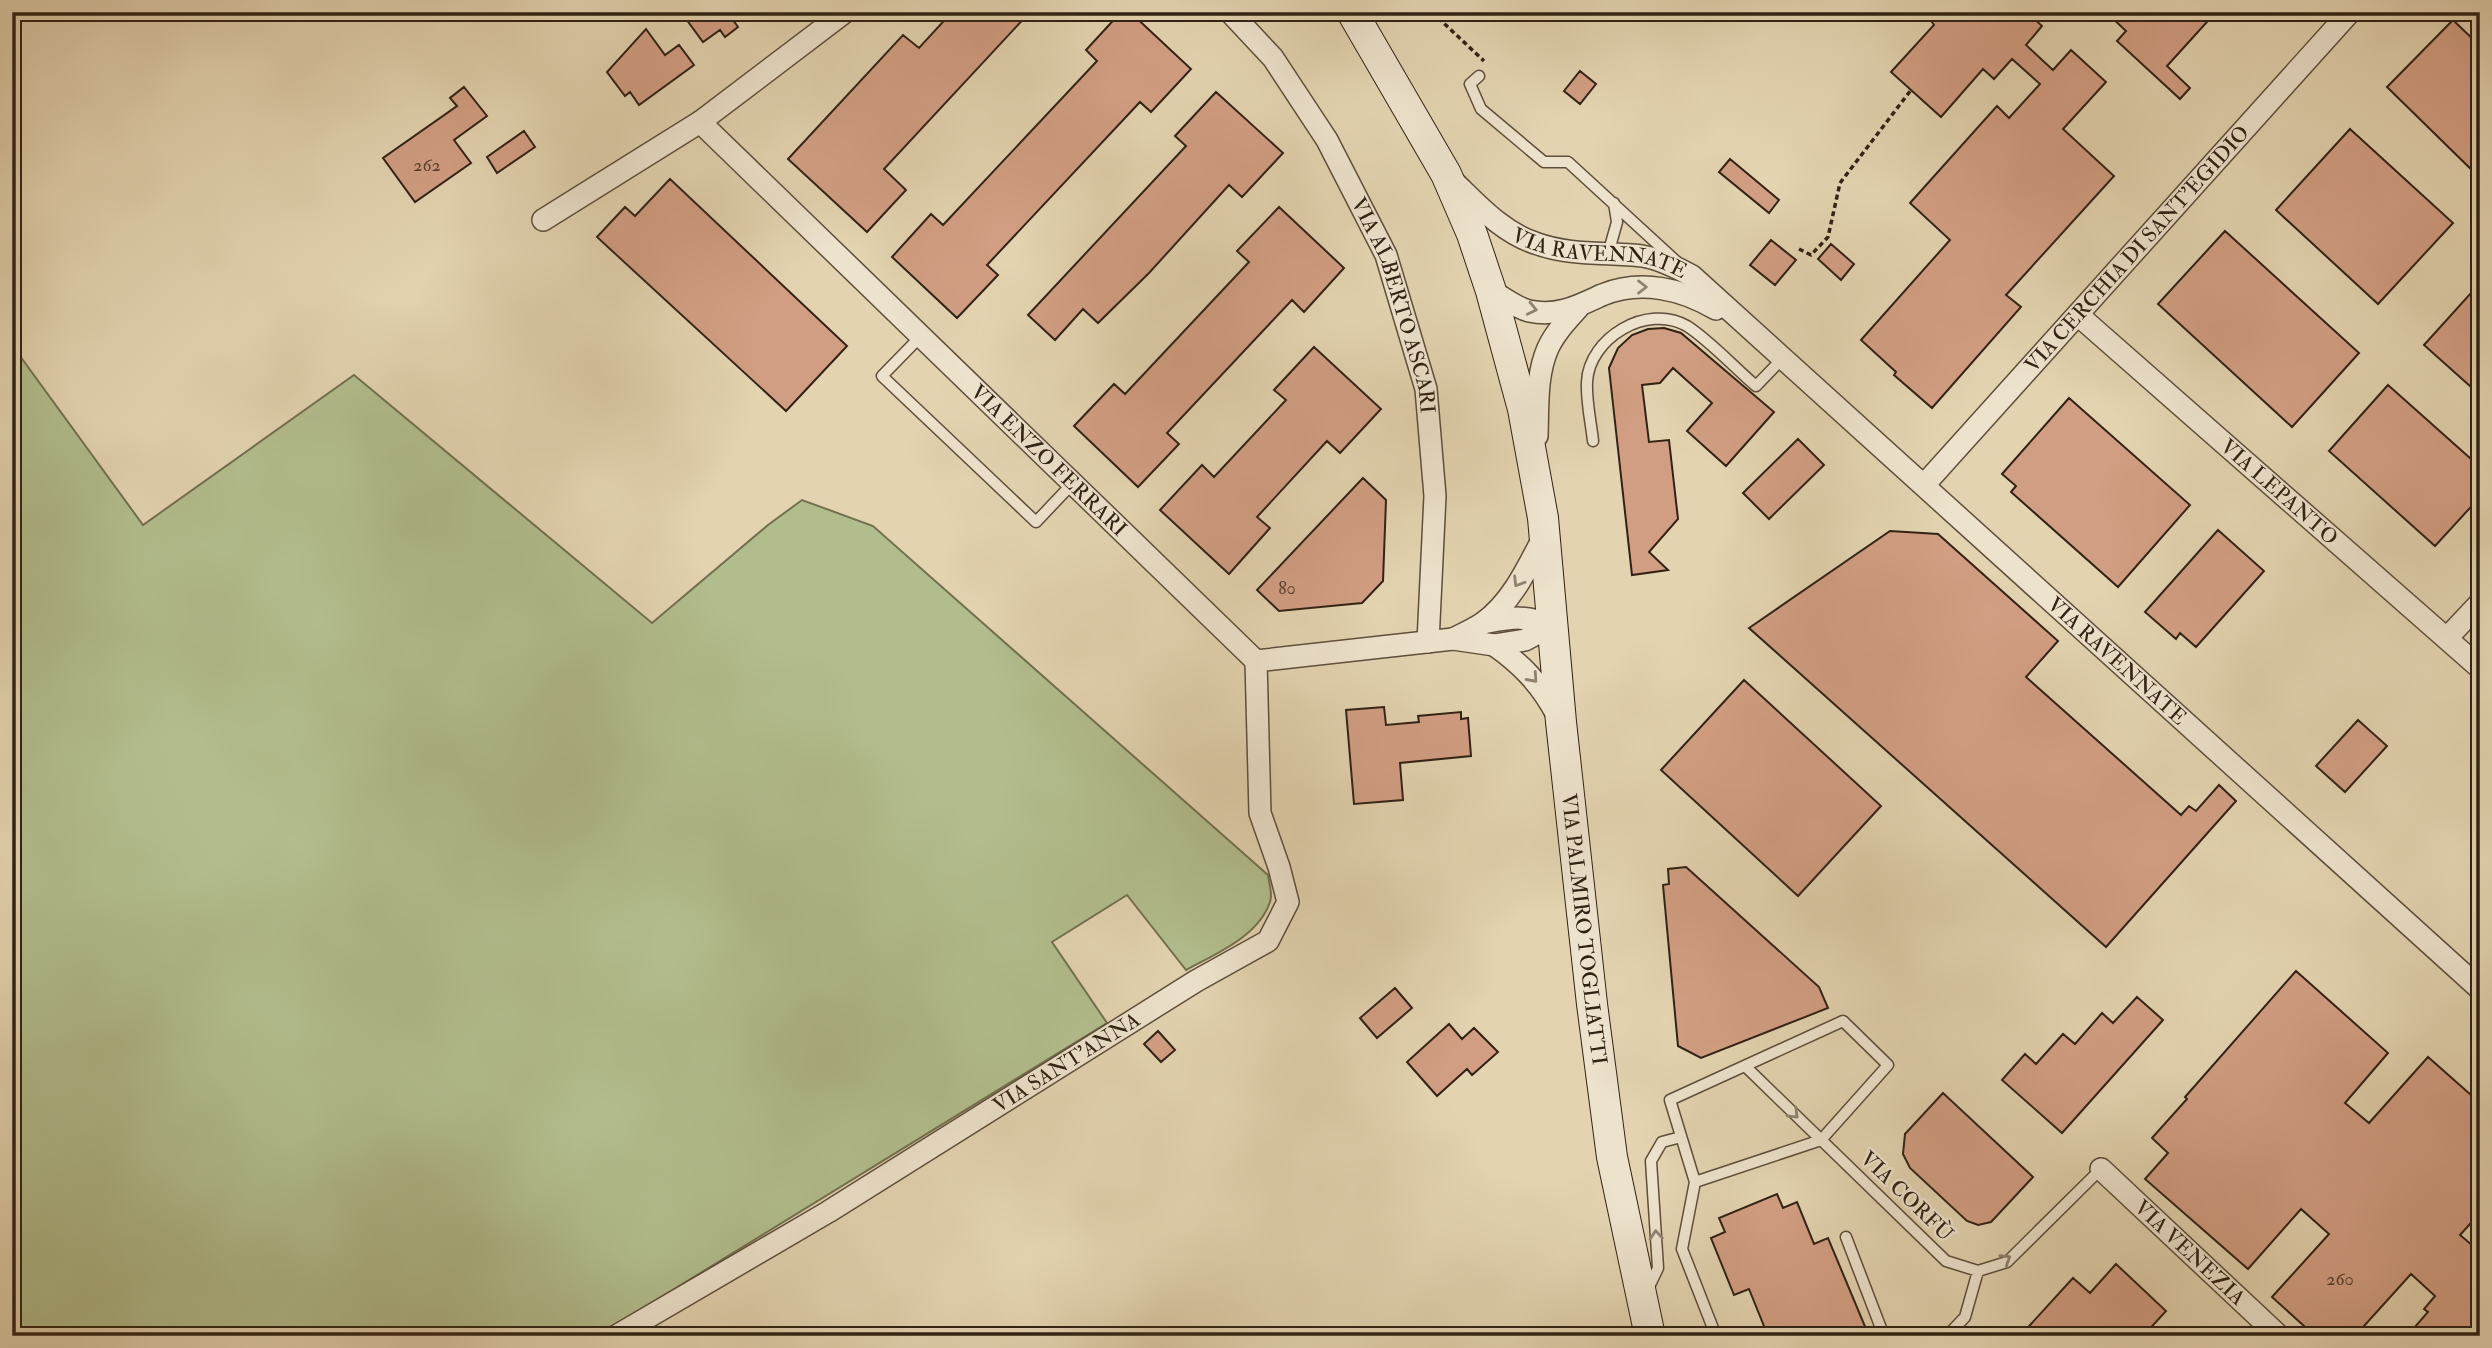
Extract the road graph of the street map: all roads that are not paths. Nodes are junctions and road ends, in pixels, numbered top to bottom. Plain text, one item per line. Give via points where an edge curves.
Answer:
1 (845, 12) edge
2 (1230, 12) edge
3 (1352, 12) edge
4 (2350, 12) edge
5 (1479, 76) road end
6 (700, 122) junction
7 (1446, 174) junction
8 (1614, 203) junction
9 (543, 220) dead end
10 (1608, 254) junction
11 (1692, 276) junction
12 (1491, 291) junction
13 (1578, 308) junction
14 (2078, 315) junction
15 (1754, 333) junction
16 (920, 337) junction
17 (1782, 359) junction
18 (1539, 380) joint
19 (1593, 441) dead end
20 (1073, 482) junction
21 (1924, 485) junction
22 (1544, 526) junction
23 (2480, 603) edge
24 (1483, 623) junction
25 (1552, 626) junction
26 (2447, 638) junction
27 (1453, 639) junction
28 (1428, 642) junction
29 (1494, 645) junction
30 (1256, 661) junction
31 (2480, 668) edge
32 (1561, 722) junction
33 (2480, 989) edge
34 (1745, 1066) junction
35 (1681, 1137) junction
36 (1821, 1140) junction
37 (2101, 1169) joint
38 (1695, 1182) junction
39 (1846, 1237) dead end
40 (1978, 1271) junction
41 (1643, 1299) junction
42 (616, 1336) edge
43 (1650, 1336) edge
44 (1716, 1336) edge
45 (1884, 1336) edge
46 (1947, 1336) edge
47 (2279, 1336) edge

1 - 6 street
2 - 28 street, VIA ALBERTO ASCARI via 1273,58 1327,140 1386,255 1426,389 1435,496
3 - 7 main road, VIA RAVENNATE
4 - 14 street, VIA CERCHIA DI SANT'EGIDIO
5 - 8 lane via 1470,85 1482,108 1544,162 1568,162
6 - 9 street
6 - 16 street, VIA ENZO FERRARI
7 - 10 street, VIA RAVENNATE via 1513,233 1557,250
7 - 12 main road, VIA RAVENNATE
8 - 10 lane via 1617,222
8 - 11 lane
10 - 11 street, VIA RAVENNATE via 1666,262
11 - 15 street, VIA RAVENNATE
12 -> 13 street, VIA RAVENNATE via 1528,310 1549,313
12 - 22 main road, VIA PALMIRO TOGLIATTI via 1523,409
13 -> 15 street, VIA RAVENNATE via 1630,287 1659,287 1696,297
13 - 18 street, VIA RAVENNATE via 1548,348
14 - 21 street, VIA CERCHIA DI SANT'EGIDIO
14 - 26 street, VIA LEPANTO
15 - 17 street, VIA RAVENNATE
16 - 20 street, VIA ENZO FERRARI
16 - 20 lane via 882,376 1036,522
17 - 19 lane via 1756,386 1687,326 1662,318 1633,323 1609,339 1593,358 1587,381
17 - 21 street, VIA RAVENNATE
18 - 22 street, VIA PALMIRO TOGLIATTI via 1536,446
20 - 30 street, VIA ENZO FERRARI
21 - 33 street, VIA RAVENNATE
22 -> 24 street via 1522,577
22 - 25 main road, VIA PALMIRO TOGLIATTI
23 - 26 street
24 - 25 street via 1521,616
24 - 27 street
25 - 29 street via 1525,639
25 - 32 main road, VIA PALMIRO TOGLIATTI
26 - 31 street, VIA LEPANTO
27 - 28 street
27 - 29 street
28 - 30 street
29 -> 32 street via 1532,676
30 - 42 street, VIA SANT'ANNA via 1260,813 1288,902 1268,941 1196,981 828,1212
32 - 41 main road, VIA PALMIRO TOGLIATTI via 1612,1157
34 - 35 lane via 1670,1100
34 -> 36 lane, VIA CORFÙ
34 - 36 lane via 1843,1021 1888,1065
35 - 38 lane
41 -> 35 lane via 1658,1268 1651,1161 1662,1142
36 - 38 lane
36 - 40 lane, VIA CORFÙ via 1946,1261
40 -> 37 lane via 2007,1262
37 - 47 street, VIA VENEZIA
38 - 44 lane via 1682,1250
39 - 45 lane
40 - 46 lane via 1965,1317
41 - 43 main road, VIA PALMIRO TOGLIATTI

